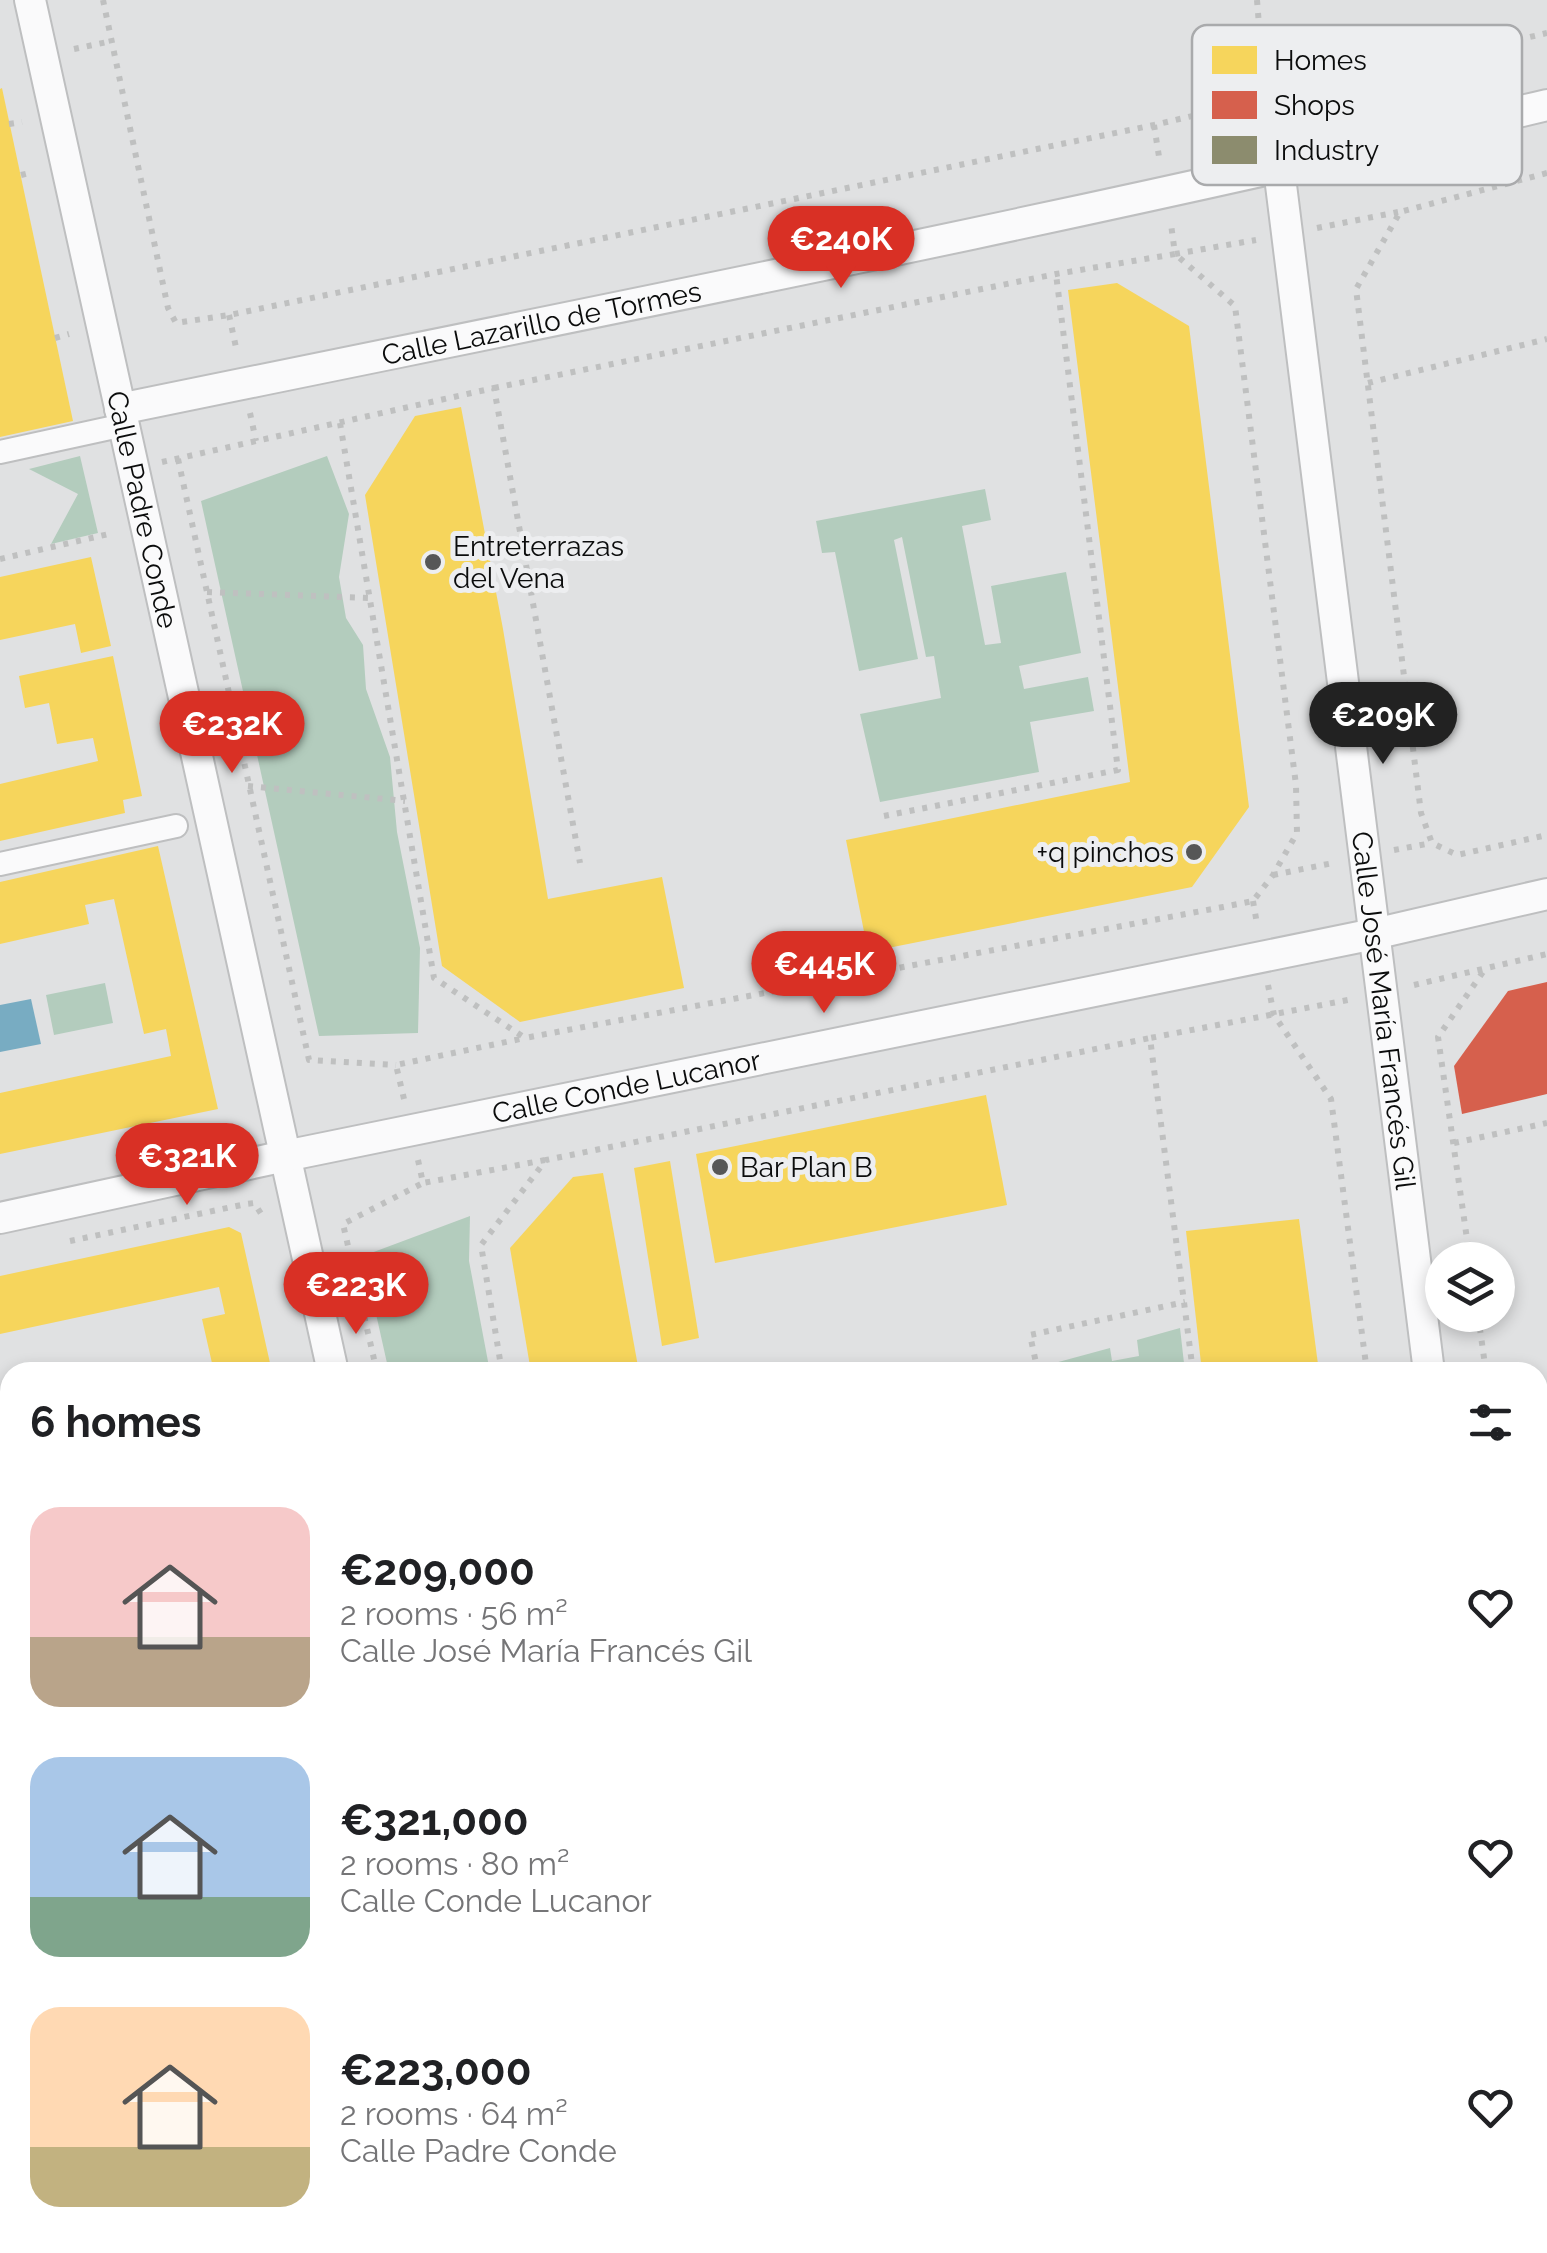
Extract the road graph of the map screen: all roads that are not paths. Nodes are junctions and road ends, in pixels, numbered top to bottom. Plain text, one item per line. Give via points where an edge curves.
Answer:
1 (30, 0) edge
2 (1547, 105) edge
3 (1522, 111) edge
4 (1200, 185) edge
5 (1281, 185) edge
6 (122, 417) junction
7 (0, 452) edge
8 (176, 826) dead end
9 (0, 864) edge
10 (1547, 894) edge
11 (1374, 934) junction
12 (285, 1156) junction
13 (0, 1218) edge
14 (331, 1362) edge
15 (1427, 1362) edge

1 - 6 street, Calle Padre Conde
2 - 3 street, Calle Lazarillo de Tormes
4 - 6 street, Calle Lazarillo de Tormes
5 - 11 street, Calle José María Francés Gil
6 - 7 street, Calle Lazarillo de Tormes
6 - 12 street, Calle Padre Conde
8 - 9 street
10 - 11 street, Calle Conde Lucanor
11 - 12 street, Calle Conde Lucanor
11 - 15 street, Calle José María Francés Gil
12 - 13 street, Calle Conde Lucanor
12 - 14 street, Calle Padre Conde

